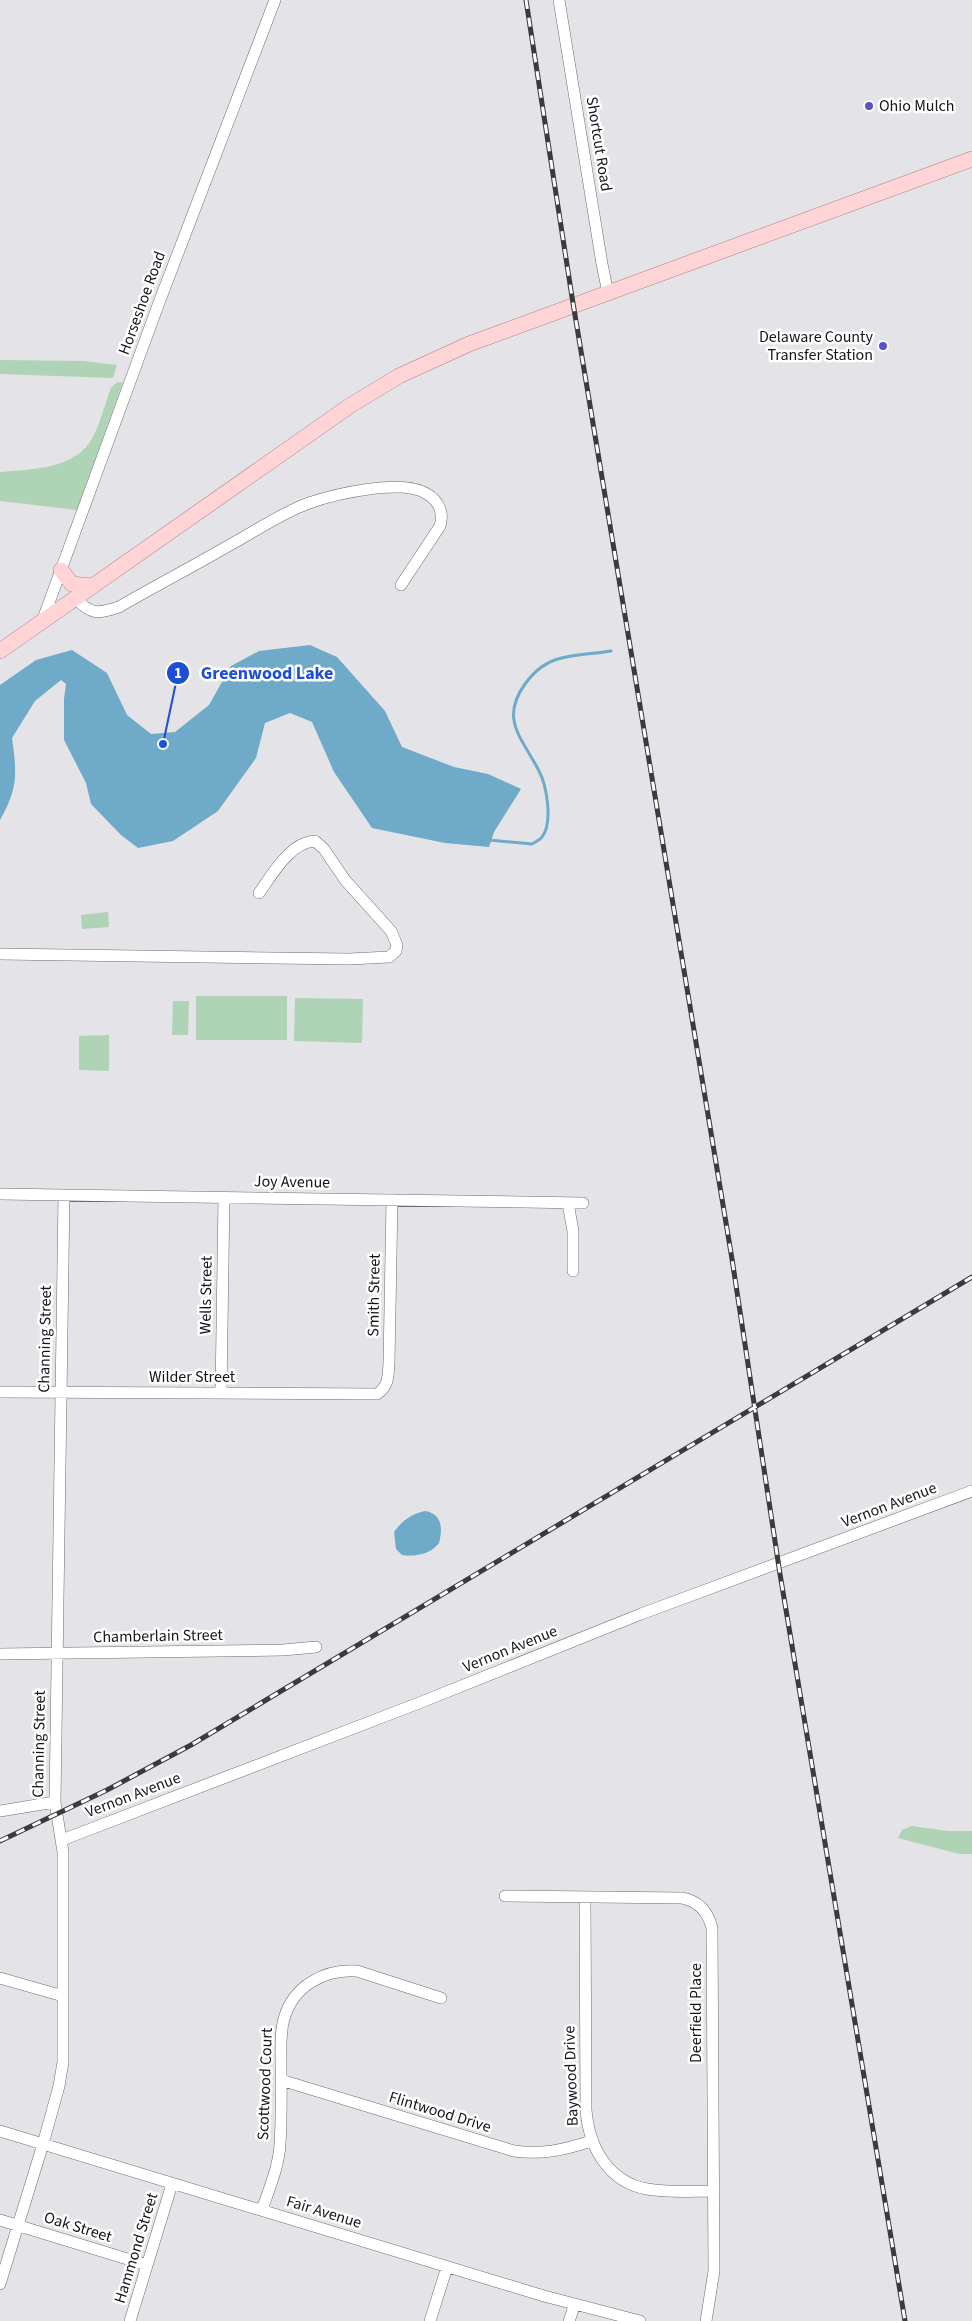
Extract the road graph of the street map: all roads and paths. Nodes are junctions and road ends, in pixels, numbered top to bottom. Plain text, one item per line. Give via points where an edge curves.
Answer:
1 (275, 0) edge
2 (559, 0) edge
3 (972, 159) edge
4 (608, 293) junction
5 (62, 570) junction
6 (401, 585) dead end
7 (91, 586) junction
8 (75, 598) junction
9 (43, 619) junction
10 (0, 651) edge
11 (259, 893) dead end
12 (0, 954) edge
13 (0, 1194) edge
14 (64, 1195) junction
15 (224, 1198) junction
16 (392, 1200) junction
17 (568, 1203) junction
18 (583, 1203) dead end
19 (573, 1271) dead end
20 (382, 1390) joint
21 (0, 1392) edge
22 (60, 1393) junction
23 (221, 1393) junction
24 (972, 1491) edge
25 (316, 1647) dead end
26 (0, 1654) edge
27 (57, 1654) junction
28 (55, 1802) junction
29 (0, 1811) edge
30 (62, 1840) junction
31 (505, 1896) dead end
32 (585, 1897) junction
33 (0, 1978) edge
34 (63, 1996) junction
35 (441, 1998) dead end
36 (281, 2080) junction
37 (0, 2131) edge
38 (591, 2141) junction
39 (43, 2144) junction
40 (172, 2184) junction
41 (714, 2191) junction
42 (262, 2210) junction
43 (0, 2220) edge
44 (18, 2226) junction
45 (147, 2265) junction
46 (447, 2267) junction
47 (0, 2284) edge
48 (574, 2304) junction
49 (130, 2321) edge
50 (430, 2321) edge
51 (569, 2321) edge
52 (640, 2321) edge
53 (706, 2321) edge

1 - 5 street, Horseshoe Road via 160,300
2 - 4 street, Shortcut Road
3 - 4 main road
4 - 7 main road via 462,347 399,376
5 - 7 main road via 72,584
5 - 9 street, Horseshoe Road
6 - 8 street via 442,519 441,509 430,496 405,487 355,492 307,504 119,607 99,613 84,608
7 - 8 main road
8 - 9 main road
9 - 10 main road
11 - 12 street via 300,844 315,841 391,931 396,951 389,956 350,959
13 - 14 street, Joy Avenue
14 - 15 street, Joy Avenue
14 - 22 street, Channing Street
15 - 16 street, Joy Avenue
15 - 23 street, Wells Street
16 - 17 street, Joy Avenue
16 - 20 street, Smith Street via 389,1363 387,1382
17 - 18 street, Joy Avenue
17 - 19 street via 573,1231
20 - 23 street, Wilder Street via 373,1395
21 - 22 street, Wilder Street
22 - 23 street, Wilder Street
22 - 27 street, Channing Street
24 - 30 street, Vernon Avenue via 658,1608
25 - 27 street, Chamberlain Street
26 - 27 street, Chamberlain Street
27 - 28 street, Channing Street
28 - 29 street
28 - 30 street, Channing Street
30 - 34 street, Channing Street
31 - 32 street, Deerfield Place
32 - 38 street, Baywood Drive via 586,2110
32 - 41 street, Deerfield Place via 687,1899 702,1907 710,1919
33 - 34 street
34 - 39 street, Channing Street via 62,2071
35 - 36 street, Scottwood Court via 357,1971 334,1972 315,1979 295,1996 283,2019
36 - 38 street, Flintwood Drive via 529,2154 550,2153
36 - 42 street, Scottwood Court via 280,2146
37 - 39 street, Fair Avenue
38 - 41 street, Baywood Drive via 611,2171 636,2186 659,2190
39 - 40 street, Fair Avenue
39 - 44 street, Channing Street
40 - 42 street, Fair Avenue
40 - 45 street, Hammond Street
41 - 53 street, Deerfield Place via 714,2278
42 - 46 street, Fair Avenue
43 - 44 street, Oak Street
44 - 45 street, Oak Street
44 - 47 street, Channing Street
45 - 49 street, Hammond Street
46 - 48 street, Fair Avenue
46 - 50 street
48 - 51 street
48 - 52 street, Fair Avenue

